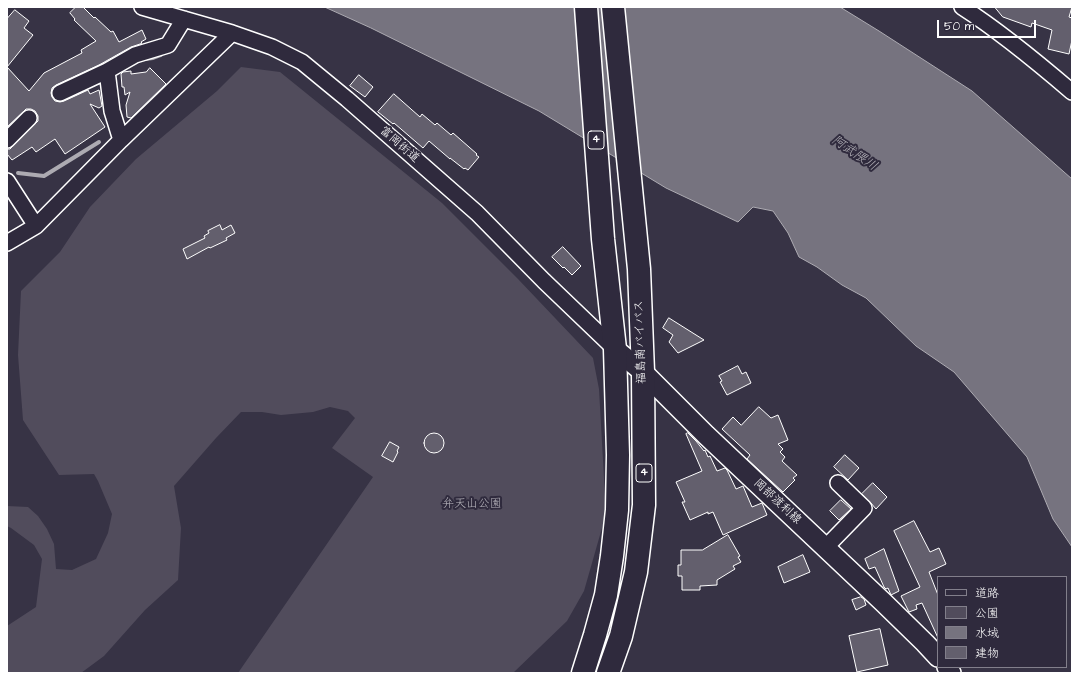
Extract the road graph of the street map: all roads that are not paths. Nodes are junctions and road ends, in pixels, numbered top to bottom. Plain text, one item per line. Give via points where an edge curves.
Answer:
1 (142, 7) edge
2 (586, 7) edge
3 (613, 7) edge
4 (962, 7) edge
5 (184, 19) junction
6 (232, 33) junction
7 (107, 71) junction
8 (1072, 92) edge
9 (60, 93) dead end
10 (29, 118) dead end
11 (7, 140) edge
12 (121, 140) junction
13 (7, 181) edge
14 (36, 226) junction
15 (7, 243) edge
16 (614, 349) junction
17 (643, 372) junction
18 (838, 483) dead end
19 (825, 548) junction
20 (937, 656) edge
21 (583, 673) edge
22 (608, 673) edge

1 - 5 street, 富岡街道
2 - 16 highway, 4
3 - 17 highway, 福島南バイパス / 4 via 639,269
4 - 8 street via 1024,50
5 - 6 street, 富岡街道
5 - 7 street via 168,45 135,55
6 - 12 street
6 - 16 street, 富岡街道 via 272,47 302,62 348,99 477,213
7 - 9 street
7 - 12 street via 112,112
10 - 11 street
12 - 14 street
13 - 14 street
14 - 15 street
16 - 17 main road, 岡部渡利線
16 - 21 highway, 4 via 618,455 617,510 606,595
17 - 19 main road, 岡部渡利線
17 - 22 highway, 福島南バイパス / 4 via 644,505 636,572 621,636
18 - 19 street via 864,508
19 - 20 main road, 岡部渡利線

